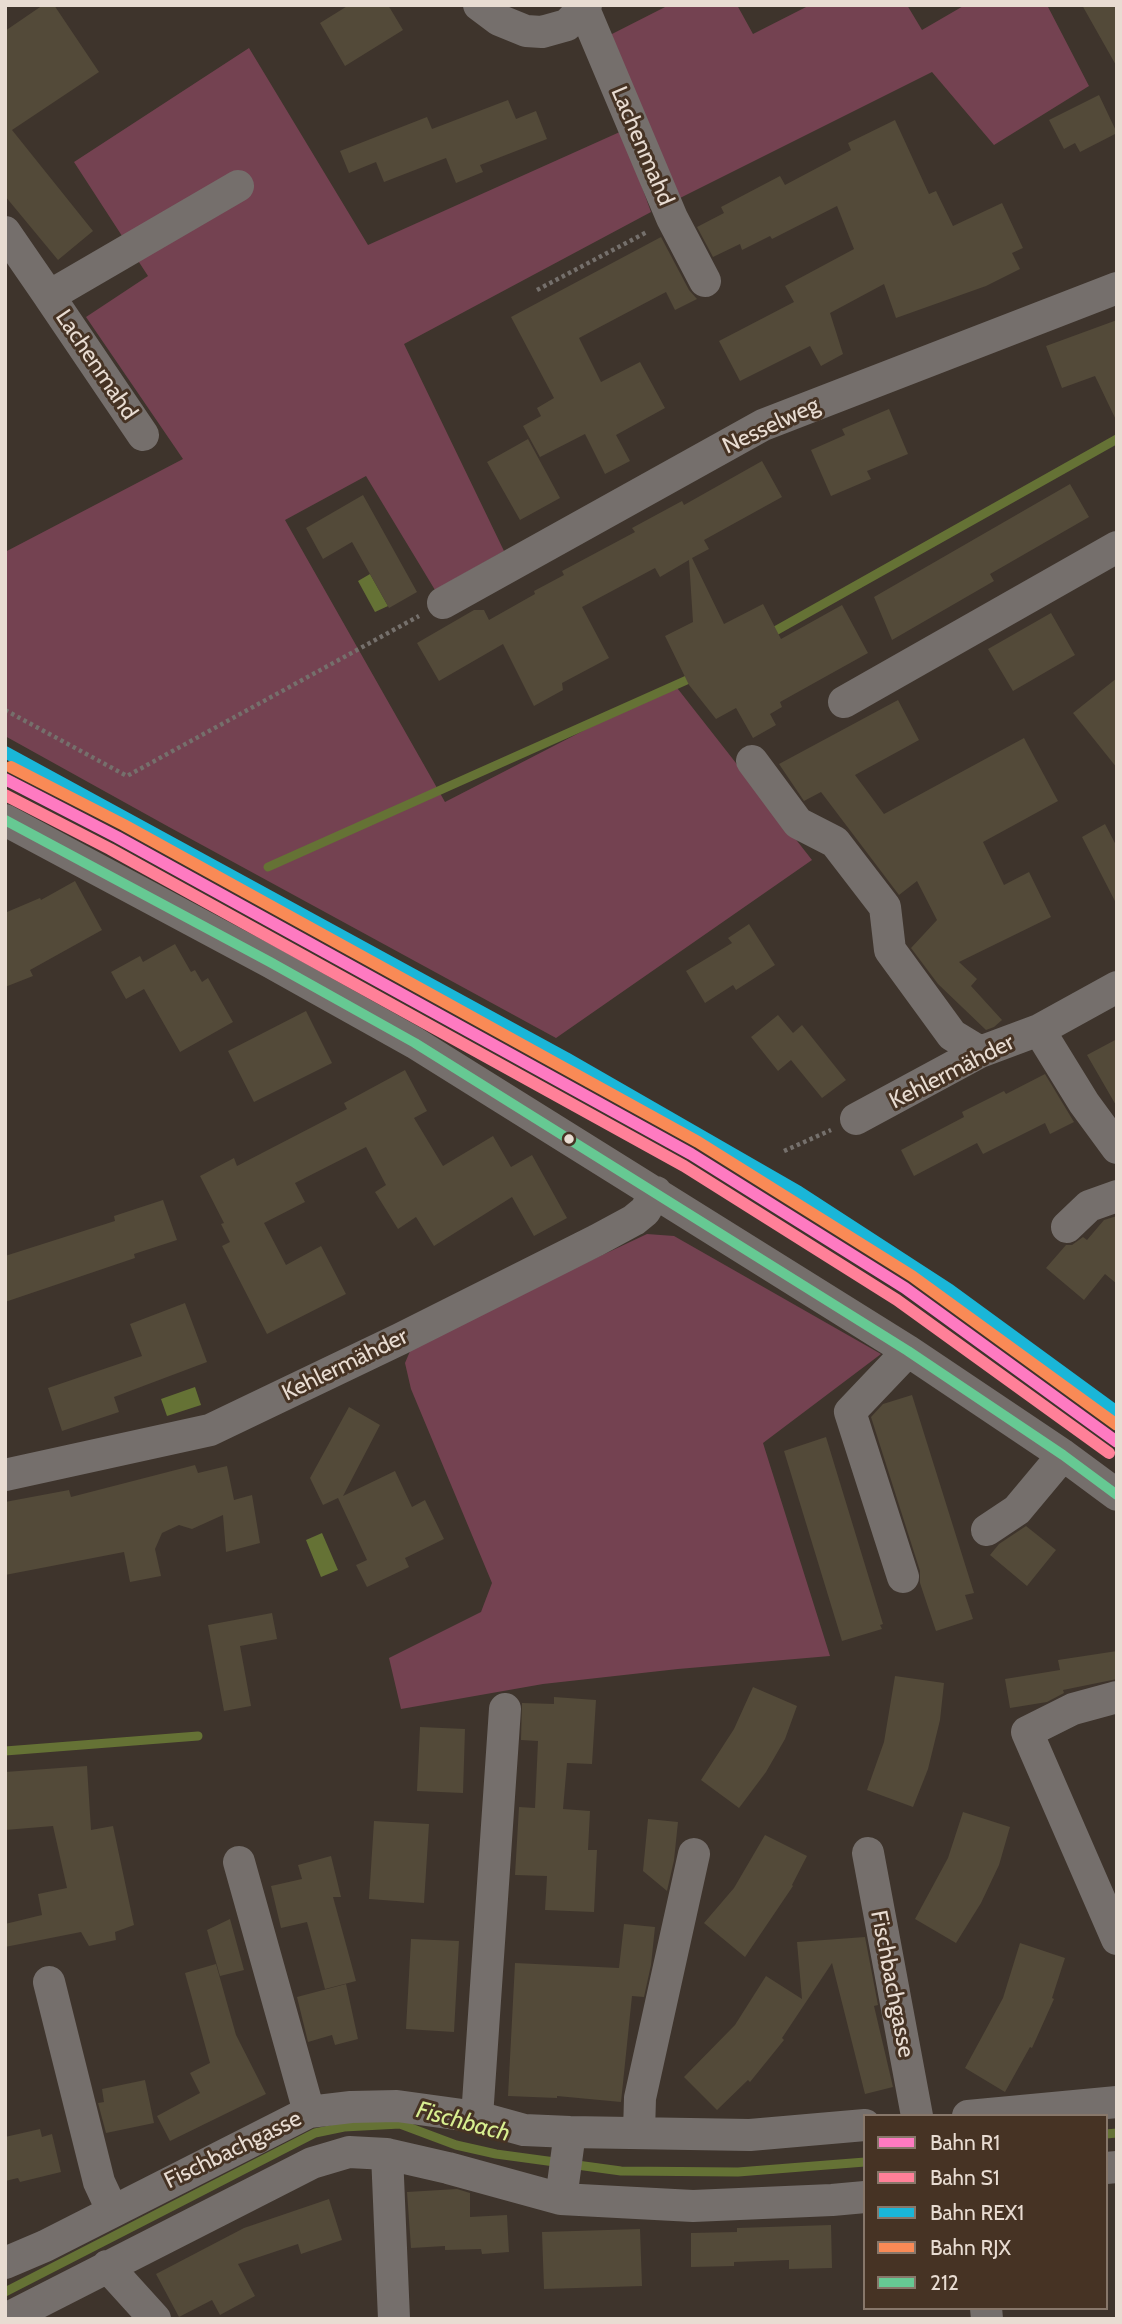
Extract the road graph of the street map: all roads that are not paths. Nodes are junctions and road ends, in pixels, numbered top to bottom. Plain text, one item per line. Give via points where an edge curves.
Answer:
1 (480, 5) edge
2 (585, 7) edge
3 (238, 186) dead end
4 (5, 232) edge
5 (705, 281) dead end
6 (1117, 288) edge
7 (49, 296) junction
8 (143, 435) dead end
9 (1117, 547) edge
10 (443, 603) road end
11 (844, 702) dead end
12 (752, 761) dead end
13 (7, 825) edge
14 (1117, 986) edge
15 (1039, 1030) junction
16 (980, 1052) junction
17 (856, 1119) road end
18 (1117, 1148) edge
19 (656, 1192) junction
20 (1117, 1196) edge
21 (1067, 1227) dead end
22 (908, 1351) junction
23 (1063, 1455) junction
24 (5, 1475) edge
25 (1117, 1495) edge
26 (987, 1530) dead end
27 (903, 1577) dead end
28 (1117, 1697) edge
29 (505, 1709) dead end
30 (868, 1853) dead end
31 (694, 1854) dead end
32 (239, 1862) dead end
33 (1117, 1939) edge
34 (49, 1982) dead end
35 (1117, 2102) edge
36 (309, 2112) junction
37 (916, 2114) edge
38 (989, 2114) edge
39 (477, 2117) junction
40 (863, 2125) edge
41 (639, 2132) junction
42 (569, 2141) junction
43 (387, 2154) junction
44 (562, 2192) junction
45 (863, 2196) edge
46 (112, 2210) junction
47 (5, 2263) edge
48 (107, 2266) junction
49 (6, 2319) edge
50 (155, 2319) edge
51 (394, 2319) edge

1 - 2 street, Lachenmahd via 499,20 542,32 567,25
2 - 5 street, Lachenmahd via 672,218
3 - 7 street, Lachenmahd
4 - 7 street, Lachenmahd
6 - 10 street, Nesselweg via 764,425
7 - 8 street, Lachenmahd
9 - 11 street
12 - 16 street via 798,823 835,842 885,907 890,950 952,1035
13 - 19 street via 415,1042
14 - 15 street, Kehlermähder
15 - 16 street, Kehlermähder
15 - 18 street
16 - 17 street, Kehlermähder
19 - 22 street
19 - 24 street, Kehlermähder via 635,1220 210,1430
20 - 21 street via 1089,1206
22 - 23 street
22 - 27 street via 850,1412
23 - 25 street
23 - 26 street via 1017,1510
28 - 33 street via 1073,1709 1027,1732
29 - 39 street
30 - 37 street, Fischbachgasse
31 - 41 street via 640,2098
32 - 36 street
34 - 46 street via 99,2182
35 - 38 street
36 - 39 street, Fischbachgasse via 397,2106
36 - 46 street, Fischbachgasse
39 - 42 street, Fischbachgasse
40 - 41 street, Fischbachgasse via 750,2134
41 - 42 street, Fischbachgasse
42 - 44 street
43 - 44 street, Fischbachgasse
43 - 48 street, Fischbachgasse via 349,2152 312,2163
43 - 51 street
44 - 45 street, Fischbachgasse via 693,2206
46 - 47 street, Fischbachgasse
48 - 49 street, Fischbachgasse
48 - 50 street

